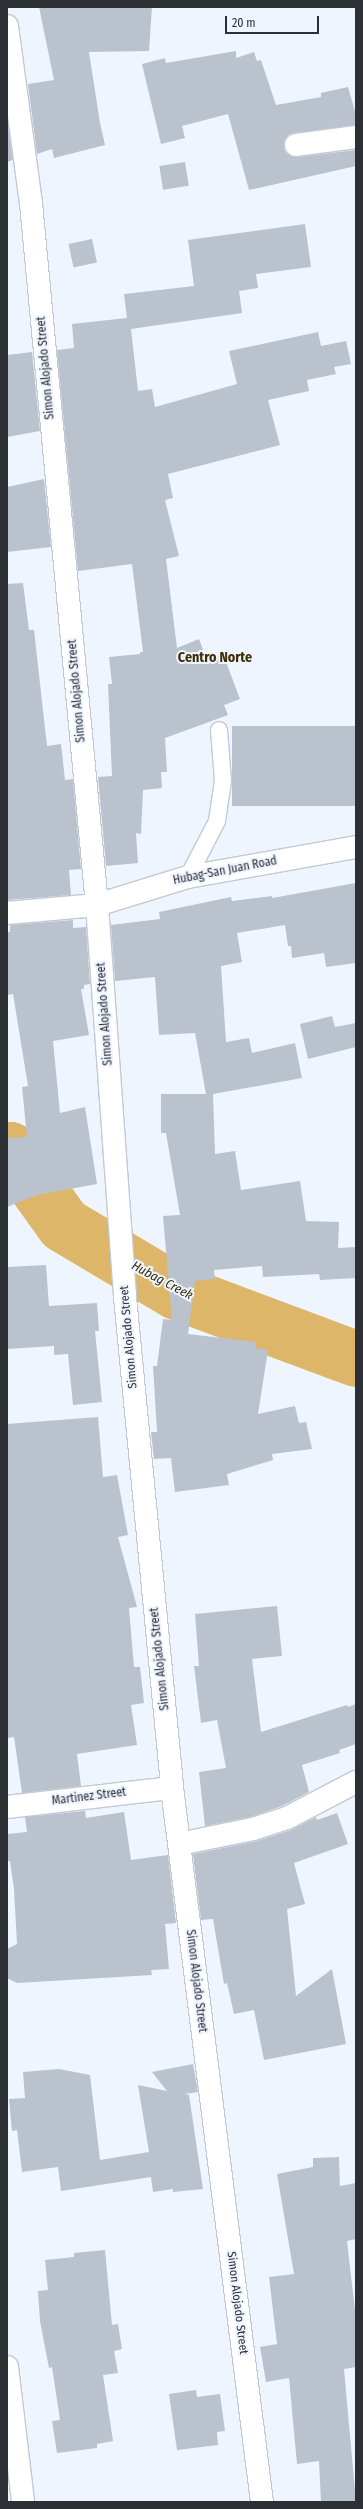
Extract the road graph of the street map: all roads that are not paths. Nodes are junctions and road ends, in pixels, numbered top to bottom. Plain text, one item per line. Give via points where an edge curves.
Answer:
1 (7, 26) edge
2 (356, 137) edge
3 (296, 145) dead end
4 (219, 730) dead end
5 (356, 847) edge
6 (188, 877) junction
7 (97, 905) junction
8 (7, 913) edge
9 (356, 1782) edge
10 (172, 1788) junction
11 (7, 1807) edge
12 (179, 1844) junction
13 (7, 2367) edge
14 (24, 2502) edge
15 (262, 2502) edge

1 - 7 street, Simon Alojado Street via 31,203
2 - 3 street
4 - 6 lane via 223,781 217,821
5 - 6 street, Hubag-San Juan Road
6 - 7 street, Hubag-San Juan Road
7 - 8 street, Hubag-San Juan Road
7 - 10 street, Simon Alojado Street via 125,1297
9 - 12 street via 287,1818 253,1829
10 - 11 street, Martinez Street
10 - 12 street, Simon Alojado Street
12 - 15 street, Simon Alojado Street
13 - 14 street

